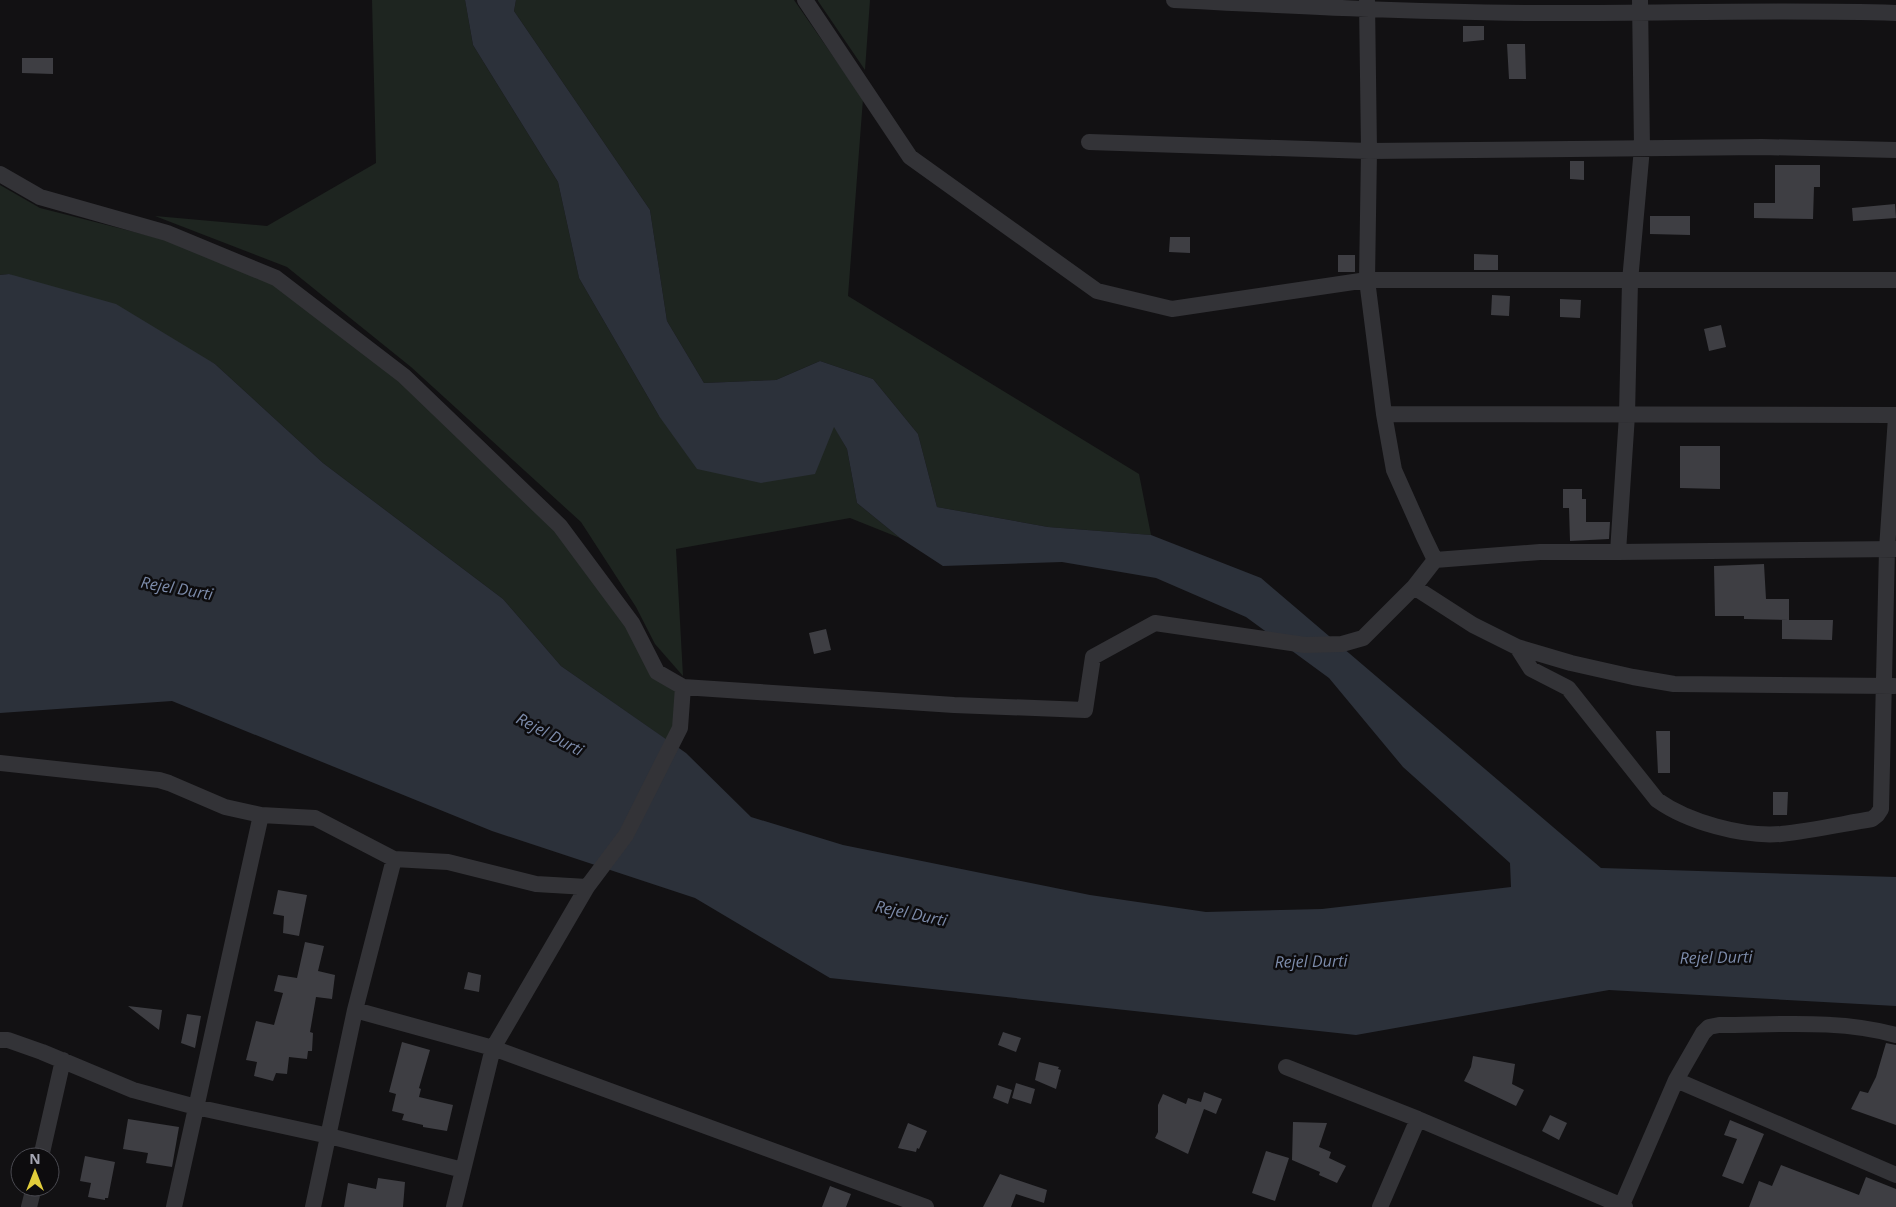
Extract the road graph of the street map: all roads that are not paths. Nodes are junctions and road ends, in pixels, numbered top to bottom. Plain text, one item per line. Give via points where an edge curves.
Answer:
1 (805, 0) edge
2 (1174, 0) edge
3 (1367, 5) edge
4 (1639, 6) edge
5 (1896, 13) edge
6 (1089, 142) dead end
7 (1642, 148) junction
8 (1896, 150) edge
9 (1369, 151) junction
10 (0, 174) edge
11 (1367, 280) junction
12 (1896, 280) edge
13 (1630, 281) junction
14 (1384, 414) junction
15 (1627, 415) junction
16 (1896, 416) edge
17 (1892, 549) edge
18 (1618, 552) junction
19 (1435, 560) junction
20 (1414, 587) junction
21 (1517, 647) junction
22 (1890, 686) edge
23 (683, 687) junction
24 (0, 763) edge
25 (261, 815) junction
26 (394, 858) junction
27 (588, 887) junction
28 (355, 1010) junction
29 (1896, 1035) edge
30 (0, 1040) edge
31 (493, 1048) junction
32 (63, 1060) junction
33 (1286, 1067) dead end
34 (1676, 1080) junction
35 (196, 1107) junction
36 (1418, 1119) junction
37 (329, 1136) junction
38 (43, 1147) edge
39 (463, 1170) junction
40 (1896, 1175) edge
41 (1622, 1206) edge
42 (174, 1207) edge
43 (313, 1207) edge
44 (454, 1207) edge
45 (924, 1207) edge
46 (1380, 1207) edge

1 - 11 street via 910,157 1098,291 1172,309
2 - 3 street
3 - 4 street via 1531,13
3 - 9 street
4 - 5 street
4 - 7 street
6 - 9 street
7 - 8 street
7 - 9 street
7 - 13 street
9 - 11 street
10 - 23 street via 40,197 167,233 276,278 404,376 560,526 632,623 657,672
11 - 13 street
11 - 14 street
12 - 13 street
13 - 15 street
14 - 15 street
14 - 19 street via 1394,470
15 - 16 street
15 - 18 street
16 - 17 street
17 - 18 street
17 - 22 street
18 - 19 street via 1540,552
19 - 20 street
20 - 21 street via 1473,625
20 - 23 street via 1363,638 1342,644 1305,644 1154,623 1093,657 1085,710
21 - 22 street via 1571,663 1674,684
21 - 22 street via 1532,669 1568,688 1657,800 1671,810 1709,825 1747,832 1779,834 1872,819 1878,815 1881,810
23 - 27 street via 680,728 626,835
24 - 25 street via 159,780 225,807
25 - 26 street via 315,818
25 - 35 street
26 - 27 street via 448,862 536,884
26 - 28 street
27 - 31 street
28 - 31 street
28 - 37 street
29 - 34 street via 1848,1026 1709,1027
30 - 32 street
31 - 39 street
31 - 45 street
32 - 35 street via 133,1090
32 - 38 street
33 - 36 street
34 - 40 street
34 - 41 street
35 - 37 street
35 - 42 street
36 - 41 street
36 - 46 street
37 - 39 street
37 - 43 street
39 - 44 street

